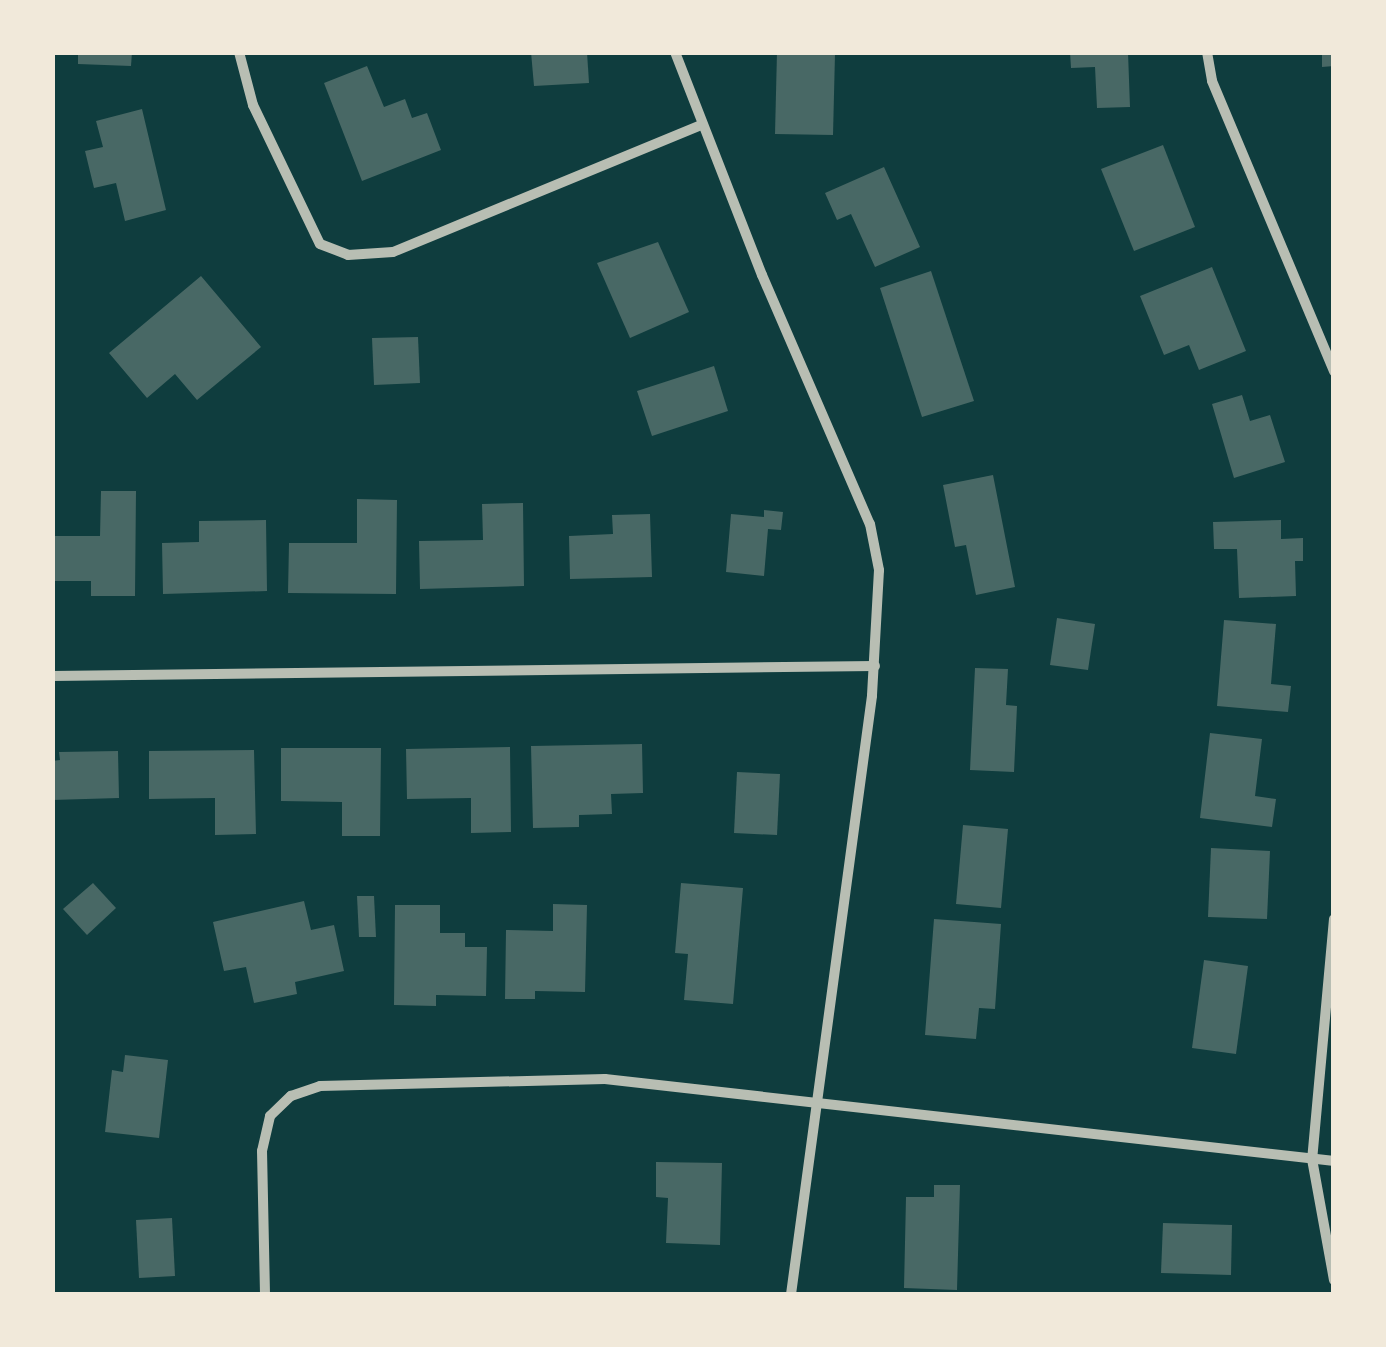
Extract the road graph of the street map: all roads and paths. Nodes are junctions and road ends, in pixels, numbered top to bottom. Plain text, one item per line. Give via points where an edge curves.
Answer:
1 (238, 52) edge
2 (676, 52) edge
3 (1208, 52) edge
4 (700, 125) junction
5 (1334, 371) edge
6 (875, 666) junction
7 (52, 676) edge
8 (1334, 919) edge
9 (821, 1100) junction
10 (1312, 1159) junction
11 (1334, 1161) edge
12 (1334, 1280) edge
13 (265, 1294) edge
14 (792, 1294) edge

1 - 4 street via 252,105 320,244 348,255 393,252
2 - 4 street
3 - 5 street via 1212,81
4 - 6 street via 870,524 879,570
6 - 7 street
6 - 9 street
8 - 10 street
9 - 10 street
9 - 13 street via 605,1079 320,1086 290,1096 270,1116 262,1150
9 - 14 street
10 - 11 street
10 - 12 street

